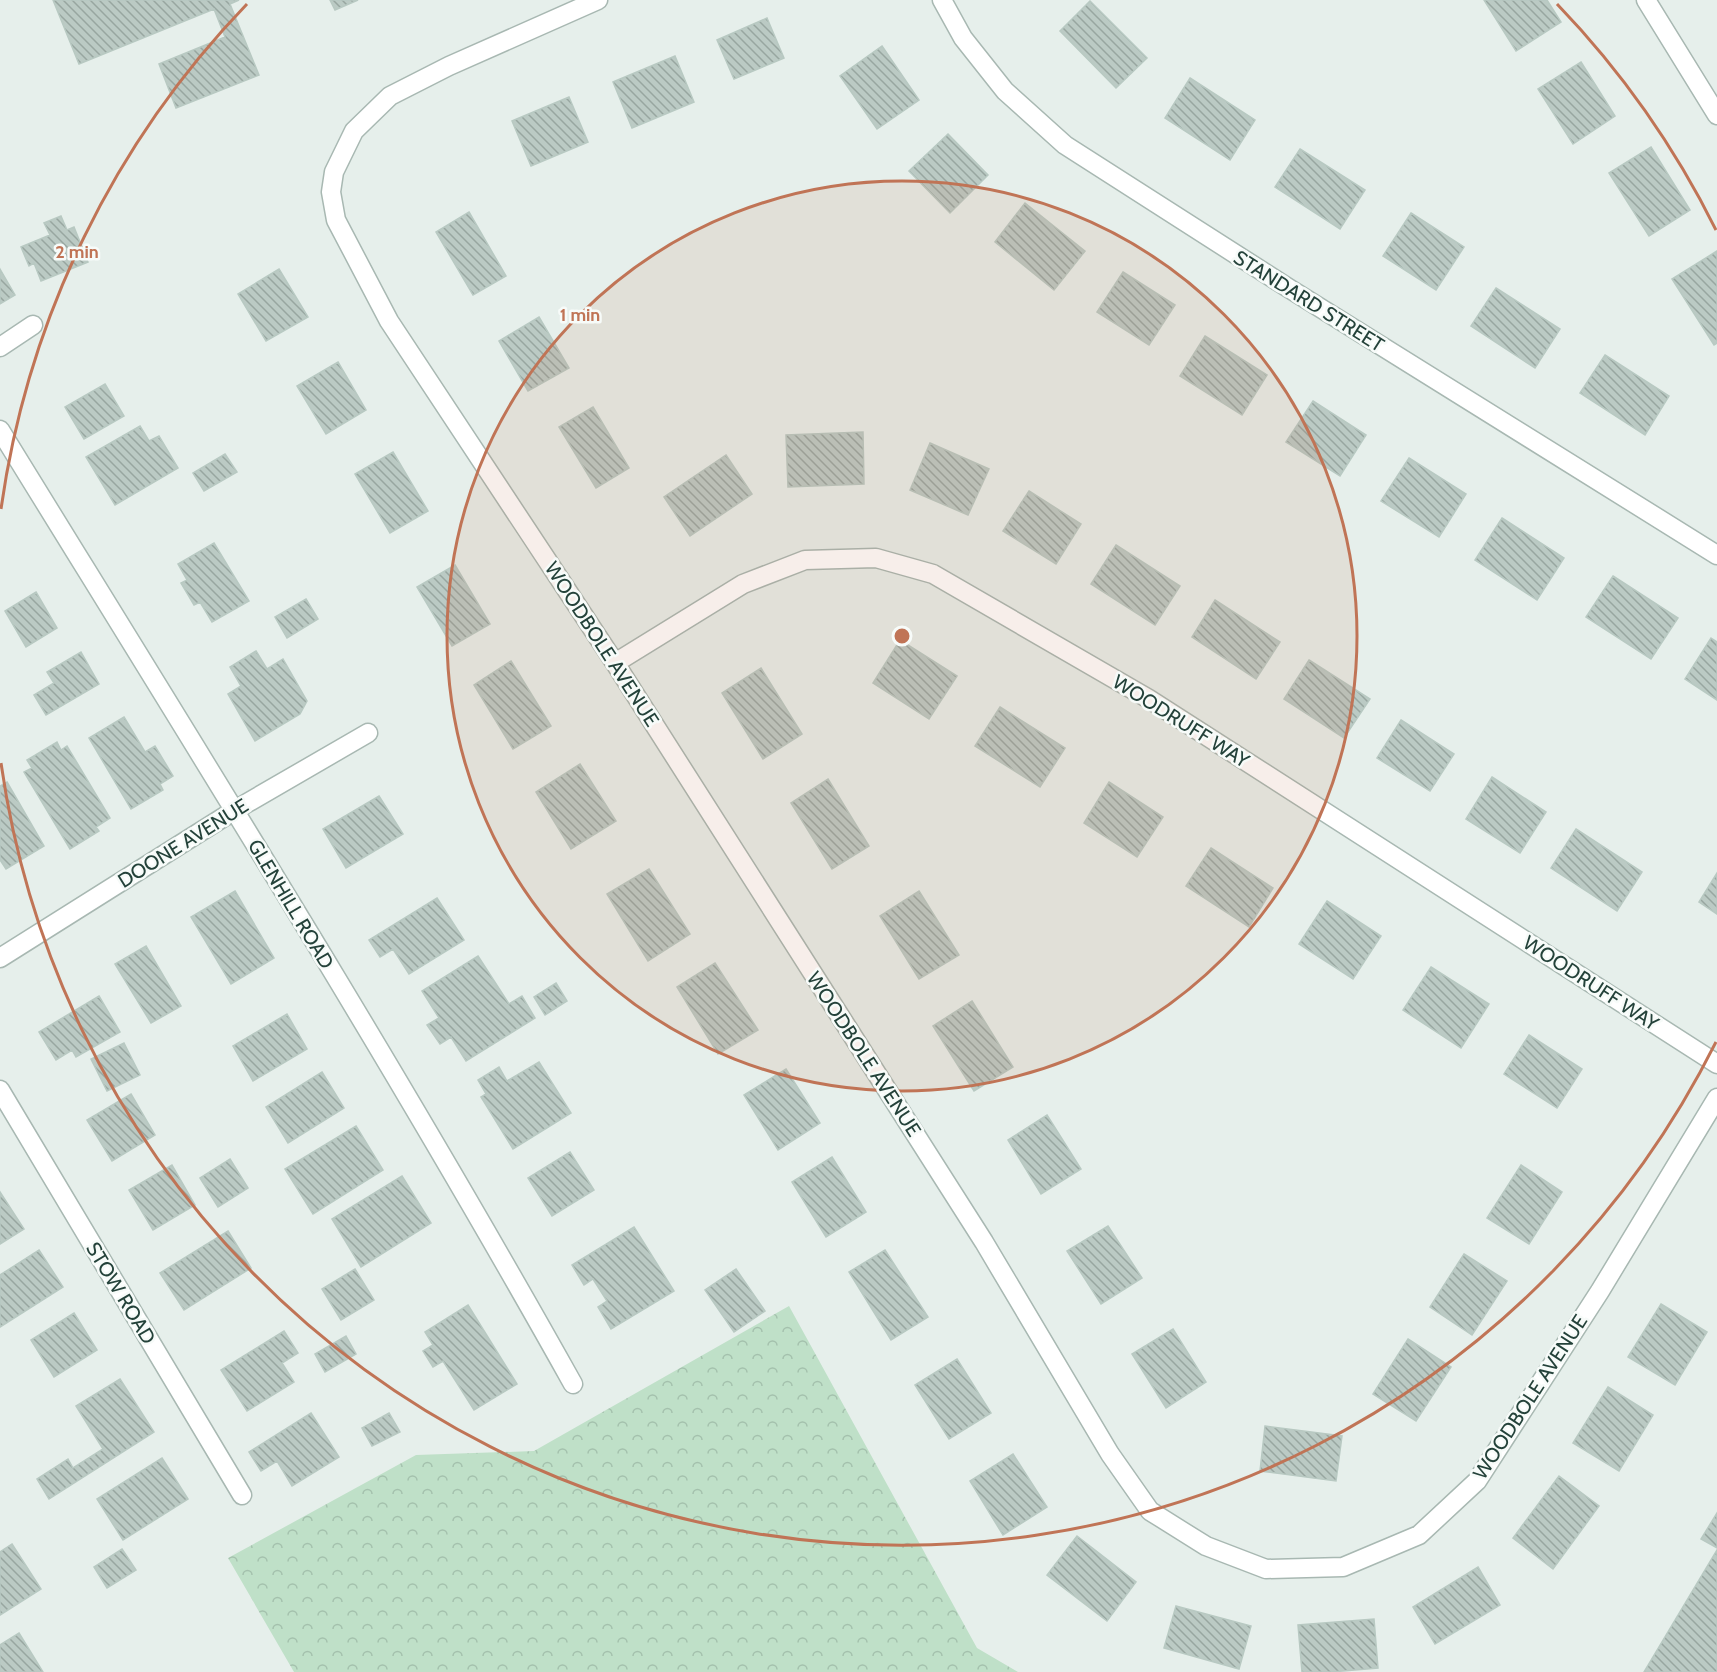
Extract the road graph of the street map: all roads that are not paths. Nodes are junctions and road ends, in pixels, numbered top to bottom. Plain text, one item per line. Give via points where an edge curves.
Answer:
1 (598, 0) edge
2 (942, 0) edge
3 (1646, 0) edge
4 (1717, 115) edge
5 (33, 325) dead end
6 (0, 347) edge
7 (0, 430) edge
8 (1717, 555) edge
9 (615, 663) junction
10 (368, 733) dead end
11 (235, 810) junction
12 (0, 958) edge
13 (1717, 1064) edge
14 (0, 1090) edge
15 (1717, 1098) edge
16 (573, 1384) dead end
17 (242, 1496) dead end

1 - 9 street, WOODBOLE AVENUE via 390,96 354,131 333,172 331,192 336,220 389,321
2 - 8 street, STANDARD STREET via 963,38 1005,91 1065,145
3 - 4 street
5 - 6 street
7 - 11 street, GLENHILL ROAD
9 - 13 street, WOODRUFF WAY via 743,584 805,560 876,558 933,574 1149,699
9 - 15 street, WOODBOLE AVENUE via 984,1242 1110,1454 1150,1511 1206,1546 1266,1569 1343,1567 1419,1535 1477,1481 1606,1281
10 - 11 street, DOONE AVENUE
11 - 12 street, DOONE AVENUE
11 - 16 street, GLENHILL ROAD via 486,1228
14 - 17 street, STOW ROAD

